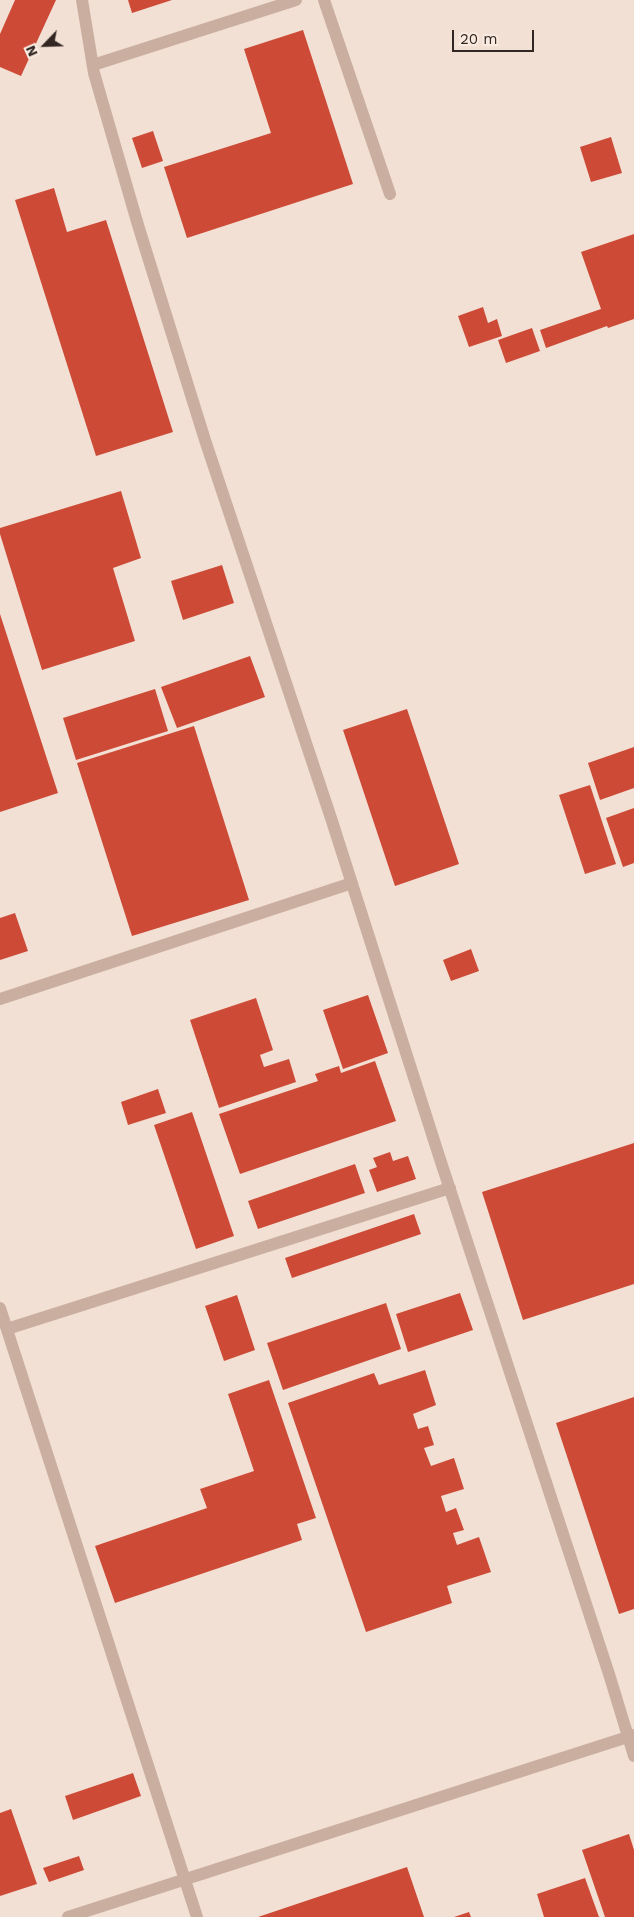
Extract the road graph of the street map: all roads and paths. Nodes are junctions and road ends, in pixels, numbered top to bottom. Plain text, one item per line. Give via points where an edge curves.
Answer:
1 (82, 0) edge
2 (296, 0) edge
3 (324, 0) edge
4 (93, 65) junction
5 (390, 194) dead end
6 (352, 883) junction
7 (0, 999) edge
8 (450, 1188) junction
9 (0, 1308) edge
10 (7, 1329) junction
11 (631, 1736) edge
12 (634, 1756) edge
13 (184, 1878) junction
14 (68, 1917) edge
15 (197, 1917) edge

1 - 4 street
2 - 4 street
3 - 5 street
4 - 6 street via 133,208 205,440
6 - 7 street
6 - 8 street
8 - 10 street
8 - 11 street
9 - 10 street
10 - 13 street
11 - 12 street
11 - 13 street
13 - 14 street
13 - 15 street

